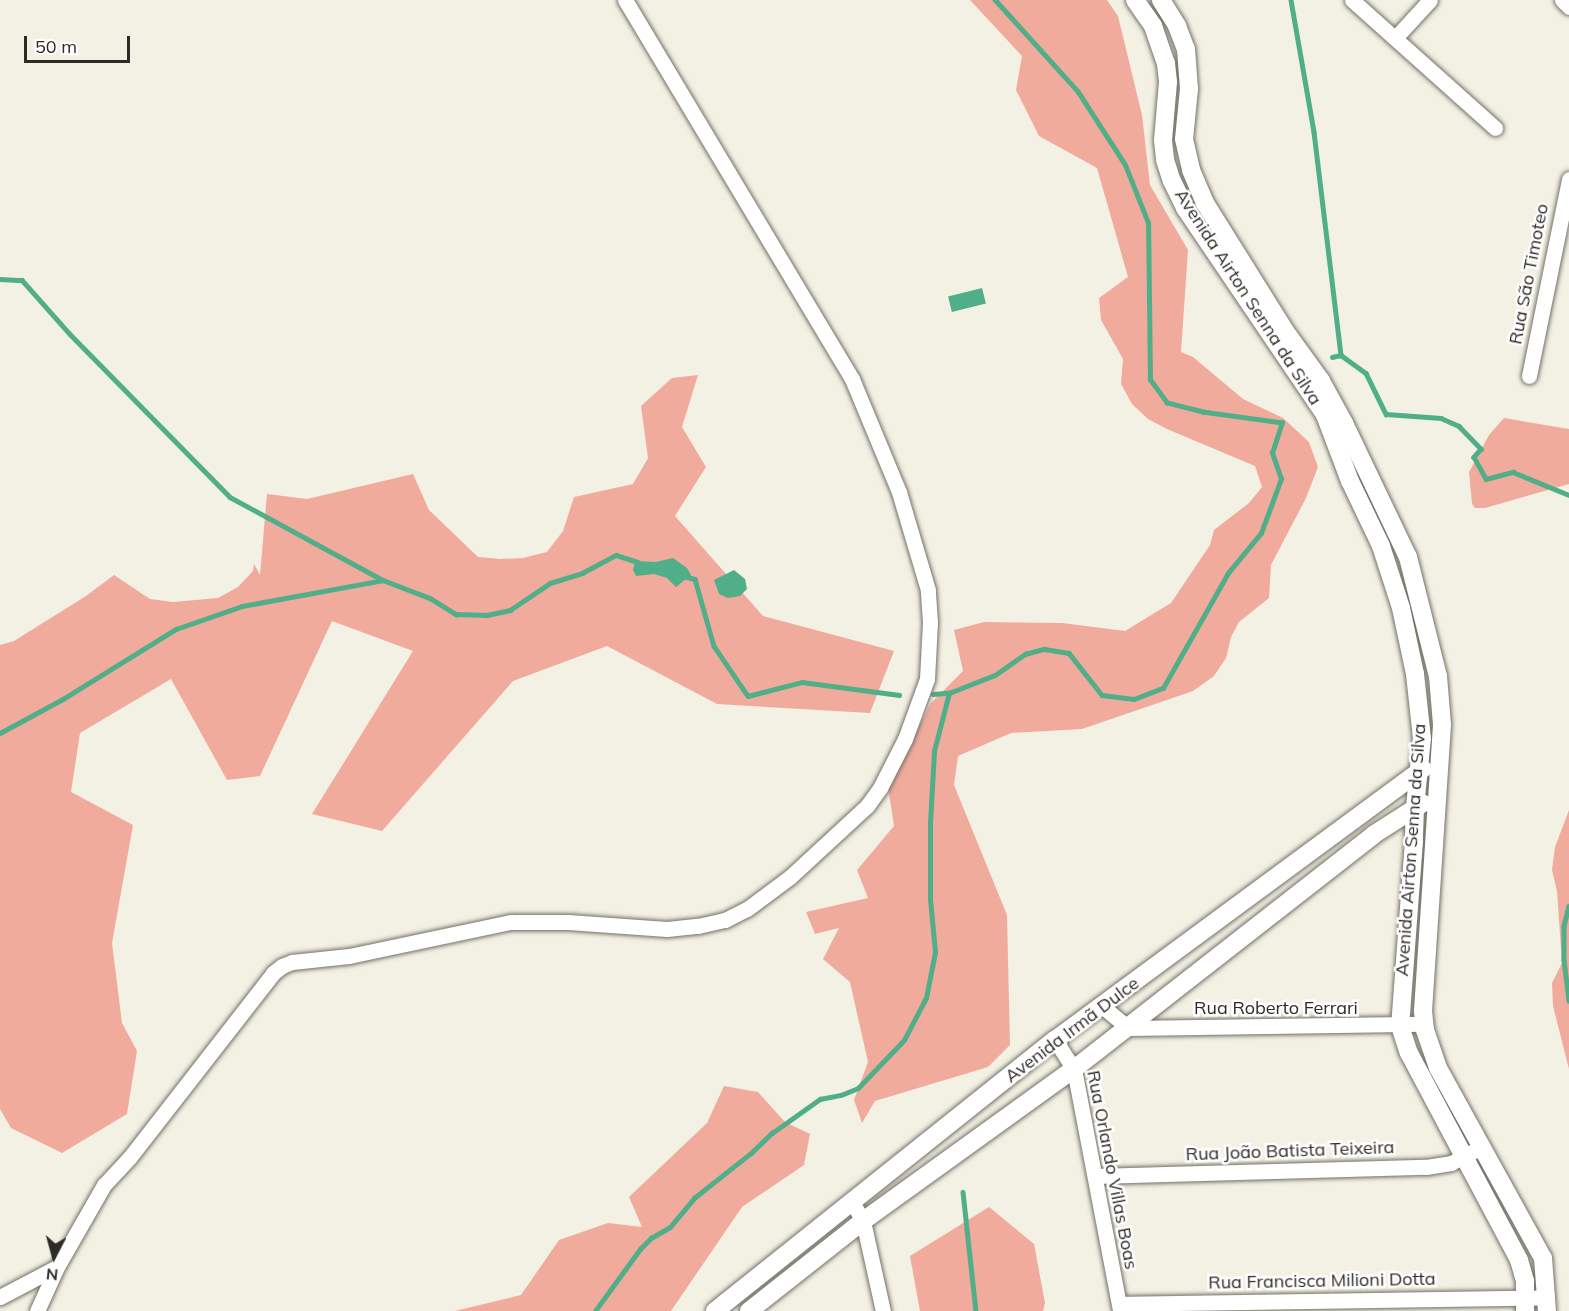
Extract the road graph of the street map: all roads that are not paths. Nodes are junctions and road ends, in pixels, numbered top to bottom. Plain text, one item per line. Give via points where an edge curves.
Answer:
1 (625, 0) edge
2 (1135, 0) edge
3 (1161, 0) edge
4 (1352, 0) edge
5 (1430, 0) edge
6 (1562, 0) edge
7 (1569, 7) edge
8 (1396, 37) junction
9 (1495, 128) dead end
10 (1569, 179) edge
11 (1208, 208) junction
12 (1193, 219) junction
13 (1529, 376) dead end
14 (1369, 474) junction
15 (1350, 481) junction
16 (1439, 764) junction
17 (1419, 771) junction
18 (1436, 798) junction
19 (1414, 807) junction
20 (1102, 1006) junction
21 (1424, 1024) junction
22 (1400, 1026) junction
23 (1128, 1028) junction
24 (1055, 1040) junction
25 (1074, 1069) junction
26 (1481, 1146) junction
27 (1465, 1156) junction
28 (1095, 1176) junction
29 (852, 1202) junction
30 (863, 1221) junction
31 (57, 1267) junction
32 (4, 1289) edge
33 (1525, 1304) edge
34 (1547, 1304) edge
35 (1120, 1308) edge
36 (37, 1311) edge
37 (715, 1311) edge
38 (749, 1311) edge
39 (883, 1311) edge

1 - 31 street via 852,379 899,492 928,590 930,622 927,679 905,738 867,806 790,877 725,920 667,929 511,922 282,966 104,1185
2 - 12 street, Avenida Airton Senna da Silva via 1153,26 1166,63 1165,160
3 - 11 street, Avenida Airton Senna da Silva via 1186,49 1186,156
4 - 8 street
5 - 8 street
6 - 7 street
8 - 9 street
10 - 13 street, Rua São Timoteo
11 - 12 street
11 - 14 street, Avenida Airton Senna da Silva via 1321,381
12 - 15 street, Avenida Airton Senna da Silva via 1325,415
14 - 15 street
14 - 16 street, Avenida Airton Senna da Silva via 1408,557 1425,619 1441,705
15 - 17 street, Avenida Airton Senna da Silva via 1381,546 1401,608 1420,714
16 - 17 street, Avenida Irmã Dulce
16 - 18 street, Avenida Airton Senna da Silva
17 - 19 street, Avenida Airton Senna da Silva
17 - 20 street, Avenida Irmã Dulce
18 - 19 street, Avenida Irmã Dulce
18 - 21 street, Avenida Airton Senna da Silva
19 - 22 street, Avenida Airton Senna da Silva
19 - 23 street, Avenida Irmã Dulce
20 - 23 street
20 - 24 street, Avenida Irmã Dulce
21 - 22 street, Rua Roberto Ferrari
21 - 26 street, Avenida Airton Senna da Silva via 1433,1058
22 - 23 street, Rua Roberto Ferrari
22 - 27 street, Avenida Airton Senna da Silva via 1409,1053
23 - 25 street, Avenida Irmã Dulce
24 - 25 street, Rua Orlando Villas Boas
24 - 29 street, Avenida Irmã Dulce
25 - 28 street, Rua Orlando Villas Boas
25 - 30 street, Avenida Irmã Dulce
26 - 27 street, Rua João Batista Teixeira
26 - 34 street, Avenida Airton Senna da Silva via 1543,1258
27 - 28 street, Rua João Batista Teixeira via 1426,1167
27 - 33 street, Avenida Airton Senna da Silva via 1519,1260 1525,1281
28 - 35 street, Rua Orlando Villas Boas
29 - 30 street
29 - 37 street, Avenida Irmã Dulce
30 - 38 street, Avenida Irmã Dulce
30 - 39 street
31 - 32 street
31 - 36 street
33 - 34 street, Rua Francisca Milioni Dotta
33 - 35 street, Rua Francisca Milioni Dotta

